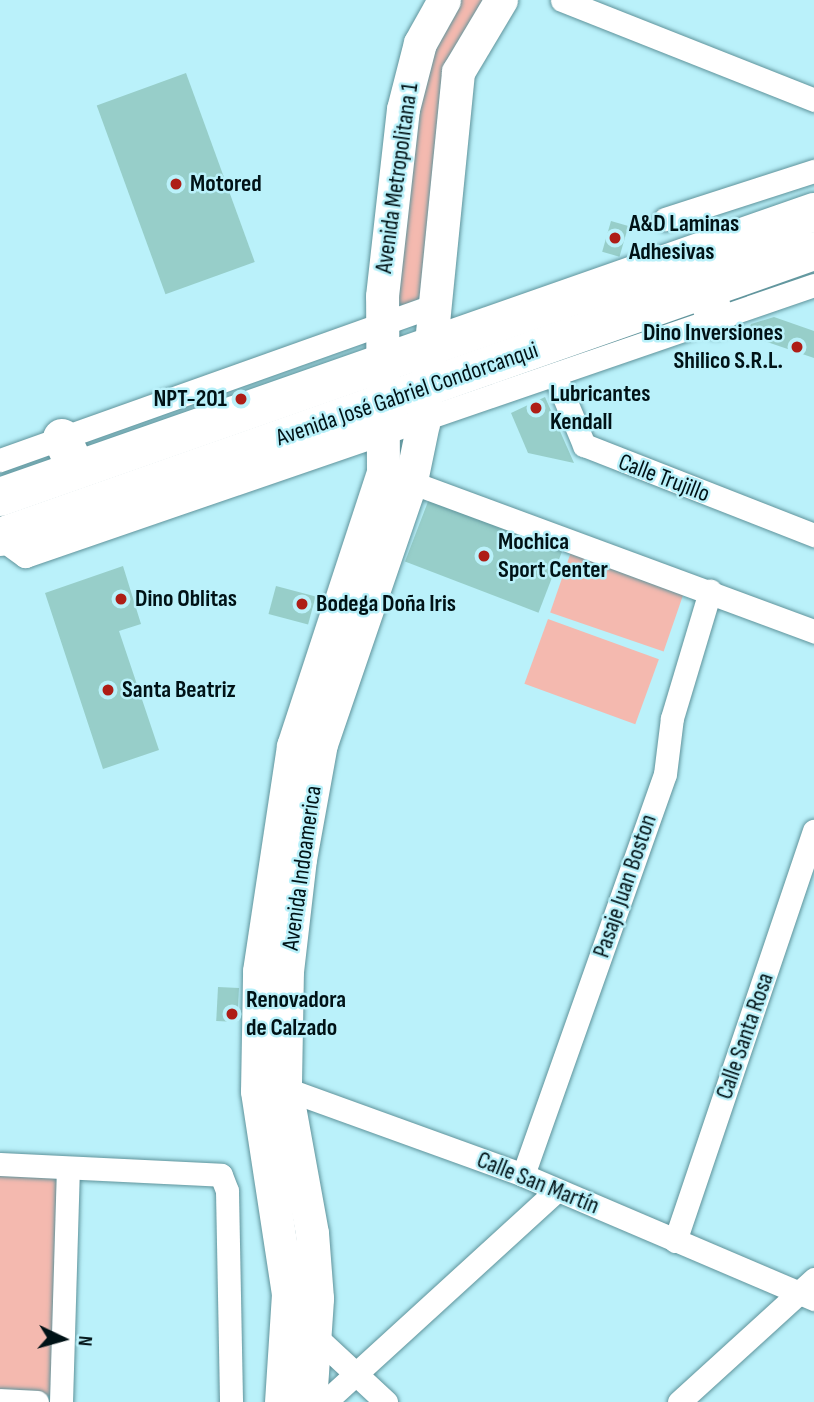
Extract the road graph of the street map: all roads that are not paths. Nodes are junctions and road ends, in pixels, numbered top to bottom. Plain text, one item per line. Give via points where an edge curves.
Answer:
1 (444, 0) edge
2 (501, 0) edge
3 (562, 0) edge
4 (814, 100) edge
5 (814, 171) edge
6 (814, 212) edge
7 (665, 219) dead end
8 (814, 251) edge
9 (814, 285) edge
10 (710, 305) junction
11 (432, 306) junction
12 (382, 321) junction
13 (429, 347) junction
14 (382, 364) junction
15 (556, 378) junction
16 (426, 405) junction
17 (384, 419) junction
18 (69, 454) junction
19 (0, 460) edge
20 (397, 477) junction
21 (0, 497) edge
22 (814, 535) edge
23 (0, 538) edge
24 (710, 591) junction
25 (814, 631) edge
26 (814, 831) edge
27 (271, 1085) junction
28 (0, 1164) edge
29 (68, 1169) junction
30 (523, 1175) junction
31 (557, 1190) junction
32 (675, 1241) junction
33 (809, 1290) edge
34 (314, 1336) junction
35 (358, 1372) junction
36 (0, 1400) edge
37 (37, 1402) edge
38 (61, 1402) edge
39 (231, 1402) edge
40 (281, 1402) edge
41 (310, 1402) edge
42 (325, 1402) edge
43 (386, 1402) edge
44 (679, 1402) edge

1 - 12 main road, Avenida Metropolitana 1 via 420,43 403,109
2 - 11 main road, Avenida Metropolitana 1 via 458,72
3 - 4 street
5 - 7 street
6 - 13 highway, Avenida José Gabriel Condorcanqui
8 - 10 highway, Avenida José Gabriel Condorcanqui
9 - 10 street
10 - 15 street
10 - 16 highway, Avenida José Gabriel Condorcanqui
11 - 12 street
11 - 13 main road, Avenida Metropolitana 1
12 - 14 main road, Avenida Metropolitana 1
12 - 18 street
13 - 14 highway, Avenida José Gabriel Condorcanqui
13 - 16 main road, Avenida Indoamerica
14 - 17 main road, Avenida Indoamerica
14 - 18 highway, Avenida José Gabriel Condorcanqui
15 - 16 street
15 - 22 street, Calle Trujillo via 584,445
16 - 17 highway, Avenida José Gabriel Condorcanqui
16 - 20 main road, Avenida Indoamerica
17 - 20 main road, Avenida Indoamerica
17 - 23 highway, Avenida José Gabriel Condorcanqui
18 - 19 street
18 - 21 highway, Avenida José Gabriel Condorcanqui
20 - 24 street
20 - 27 main road, Avenida Indoamerica via 321,744
24 - 25 street
24 - 30 street, Pasaje Juan Boston via 672,718 664,774
26 - 32 street, Calle Santa Rosa
27 - 30 street, Calle San Martín
27 - 34 main road, Avenida Indoamerica via 312,1233
27 - 40 main road, Avenida Indoamerica via 288,1294
28 - 29 street
29 - 38 street
29 - 39 street via 221,1175 227,1191
30 - 31 street, Calle San Martín
31 - 32 street, Calle San Martín
31 - 35 street
32 - 33 street, Calle San Martín
33 - 44 street
34 - 35 street
34 - 41 main road, Avenida Indoamerica
35 - 42 street
35 - 43 street
36 - 37 street

